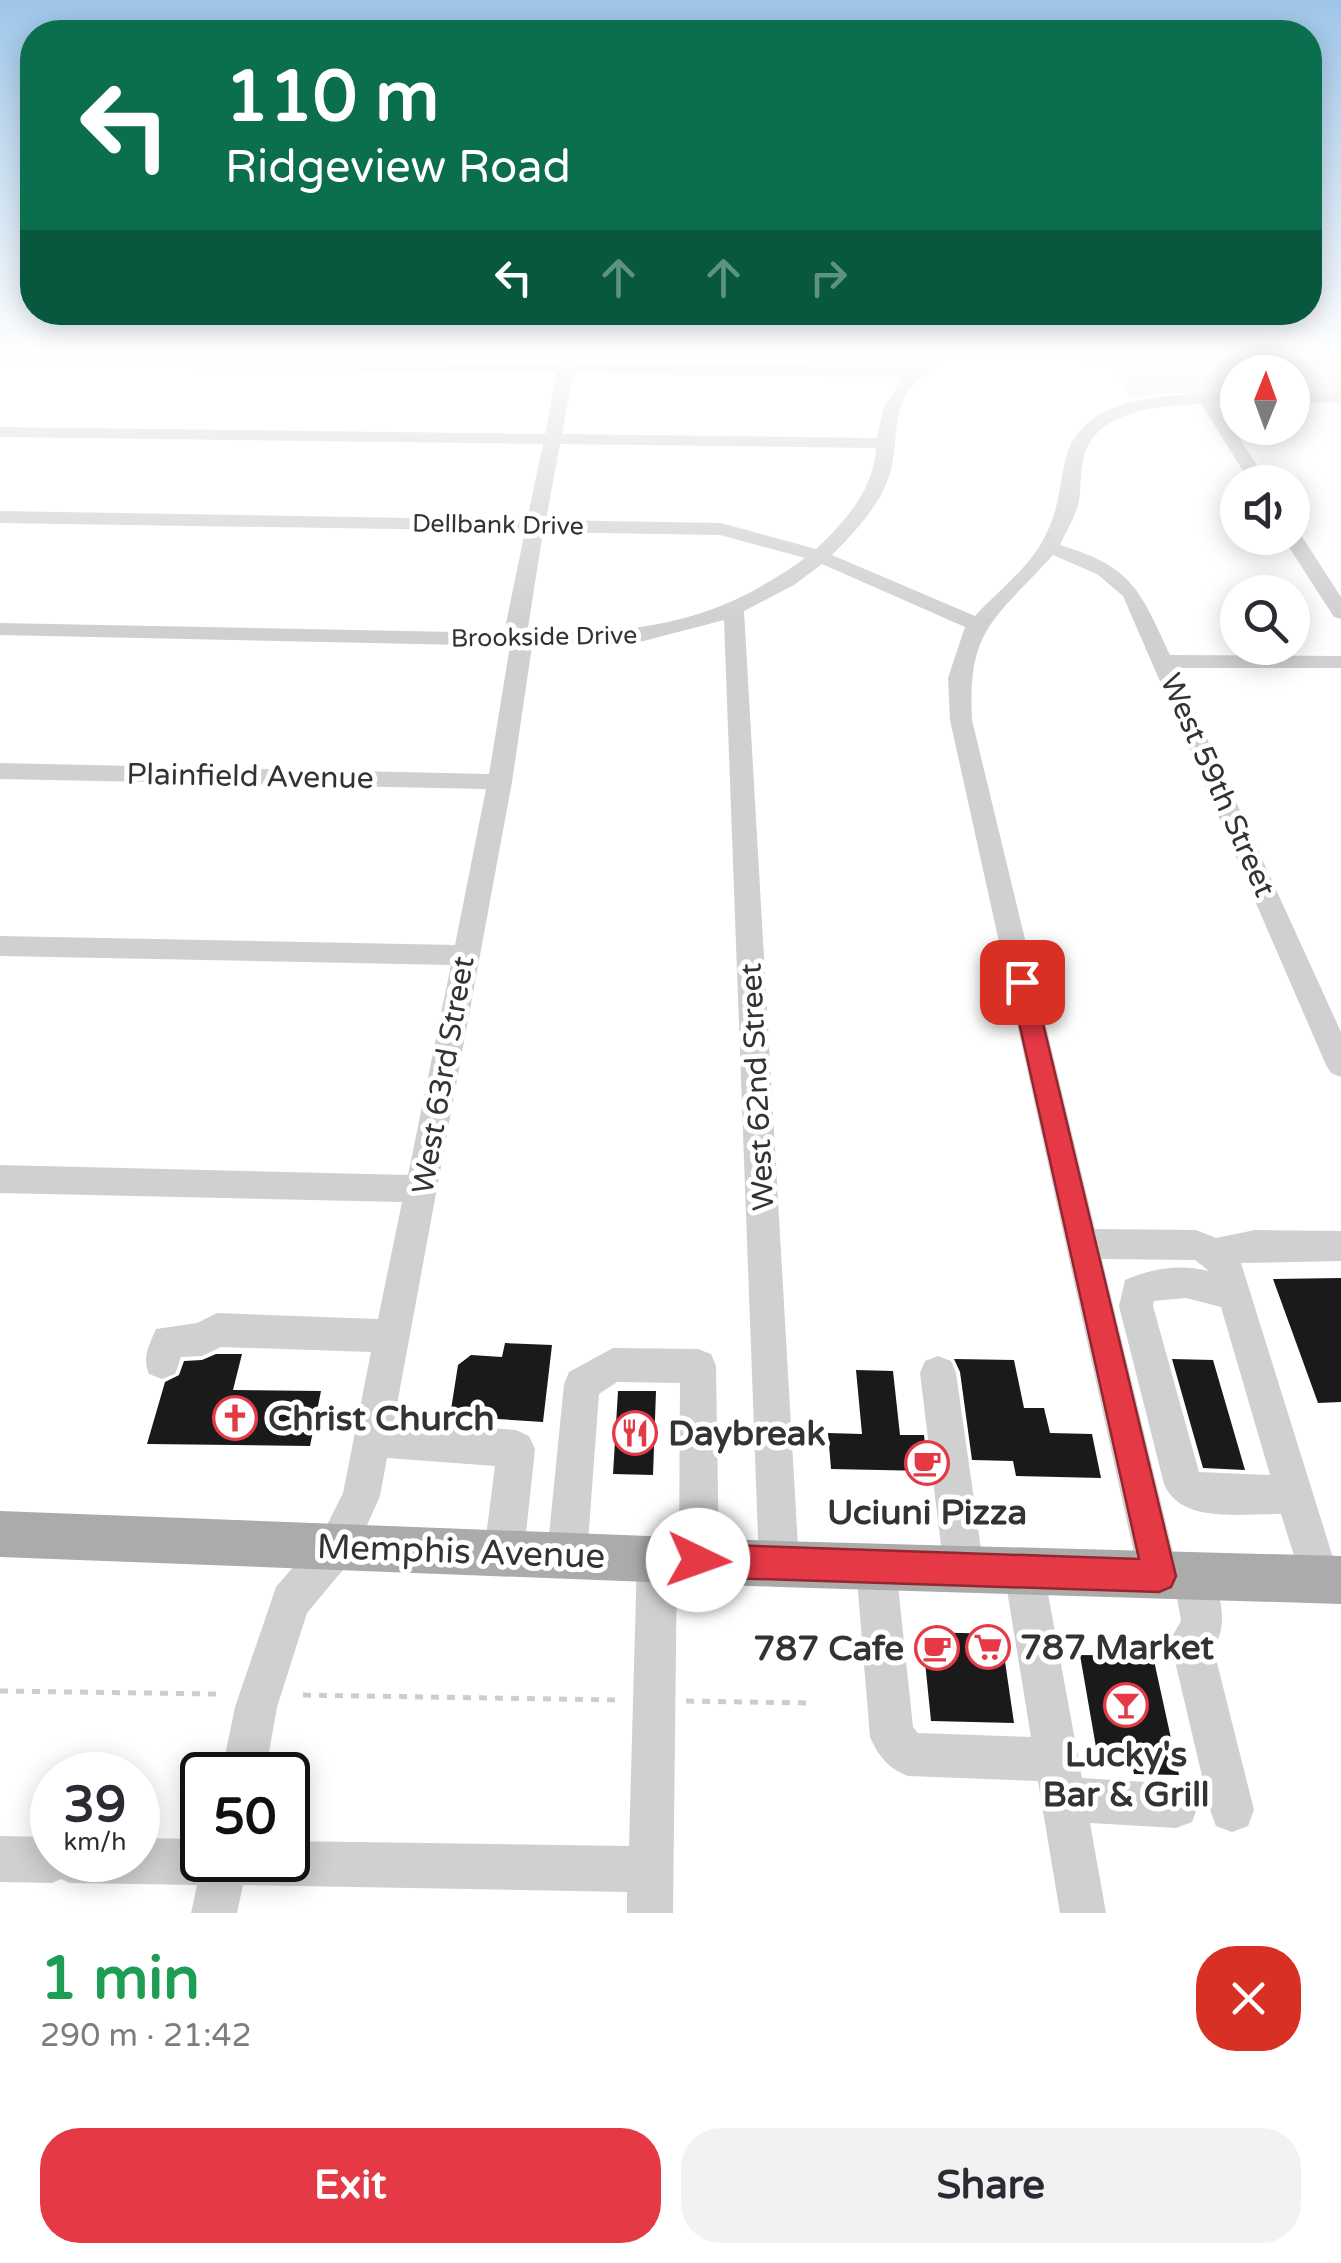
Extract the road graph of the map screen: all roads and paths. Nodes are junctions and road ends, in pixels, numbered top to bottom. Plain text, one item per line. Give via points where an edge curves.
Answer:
1 (553, 443) edge
2 (885, 443) edge
3 (1081, 443) edge
4 (1234, 443) edge
5 (1248, 465) edge
6 (0, 517) edge
7 (537, 524) junction
8 (1050, 548) junction
9 (1304, 555) edge
10 (819, 556) junction
11 (734, 610) junction
12 (1341, 612) edge
13 (977, 625) junction
14 (0, 629) edge
15 (522, 640) junction
16 (1163, 661) junction
17 (1341, 662) edge
18 (0, 771) edge
19 (500, 782) junction
20 (0, 946) edge
21 (464, 955) junction
22 (1341, 1064) edge
23 (0, 1179) edge
24 (423, 1189) junction
25 (1082, 1244) junction
26 (1341, 1246) edge
27 (1216, 1253) junction
28 (1235, 1296) junction
29 (392, 1336) junction
30 (162, 1362) dead end
31 (938, 1373) dead end
32 (370, 1438) junction
33 (1294, 1495) junction
34 (0, 1534) edge
35 (338, 1545) junction
36 (504, 1552) junction
37 (567, 1555) junction
38 (678, 1560) junction
39 (779, 1564) junction
40 (876, 1567) junction
41 (964, 1570) junction
42 (1024, 1572) junction
43 (1176, 1576) junction
44 (1330, 1580) edge
45 (0, 1691) edge
46 (216, 1694) dead end
47 (303, 1695) dead end
48 (620, 1700) dead end
49 (682, 1700) dead end
50 (808, 1702) dead end
51 (247, 1752) edge
52 (1059, 1779) junction
53 (1176, 1806) dead end
54 (1232, 1810) dead end
55 (0, 1859) edge
56 (30, 1860) edge
57 (310, 1867) edge
58 (221, 1882) edge
59 (651, 1891) edge
60 (214, 1913) edge
61 (1082, 1913) edge

1 - 7 street, West 63rd Street
2 - 10 street, Brookside Drive via 887,458 872,496
3 - 8 street via 1069,505
4 - 5 street
6 - 7 street, Dellbank Drive
7 - 10 street, Dellbank Drive via 722,529
7 - 15 street, West 63rd Street via 514,633
8 - 13 street
8 - 16 street, West 59th Street via 1115,574 1132,594
9 - 12 street
10 - 11 street, Brookside Drive
10 - 13 street, Dellbank Drive
11 - 15 street, Brookside Drive via 649,635
11 - 39 street, West 62nd Street
13 - 25 street via 959,678 960,720
14 - 15 street, Brookside Drive
15 - 19 street, West 63rd Street
16 - 17 street
16 - 22 street, West 59th Street
18 - 19 street, Plainfield Avenue
19 - 21 street, West 63rd Street
20 - 21 street
21 - 24 street, West 63rd Street
23 - 24 street
24 - 29 street, West 63rd Street
25 - 27 street via 1196,1245
25 - 43 street
26 - 27 street via 1254,1245
27 - 28 street
28 - 33 street
28 - 33 street via 1208,1284 1152,1283 1137,1291 1182,1484 1194,1492
29 - 30 street via 217,1330 202,1339 168,1341
29 - 32 street, West 63rd Street
31 - 41 street
32 - 35 street, West 63rd Street via 361,1496
32 - 36 street via 516,1450
33 - 44 street
34 - 35 main road, Memphis Avenue
35 - 36 main road, Memphis Avenue
35 - 51 street, West 63rd Street via 282,1618
36 - 37 main road, Memphis Avenue
37 - 38 main road, Memphis Avenue
37 - 38 street via 582,1384 613,1365 698,1366
38 - 39 main road, Memphis Avenue
38 - 59 street
39 - 40 main road, Memphis Avenue
40 - 41 main road, Memphis Avenue
40 - 52 street via 892,1737 908,1754
41 - 42 main road, Memphis Avenue
42 - 43 main road, Memphis Avenue
42 - 52 street
43 - 44 main road, Memphis Avenue
43 - 54 street via 1203,1629 1192,1640
45 - 46 path
47 - 48 path
49 - 50 path
52 - 53 street
52 - 61 street
55 - 56 street
57 - 59 street
58 - 60 street

